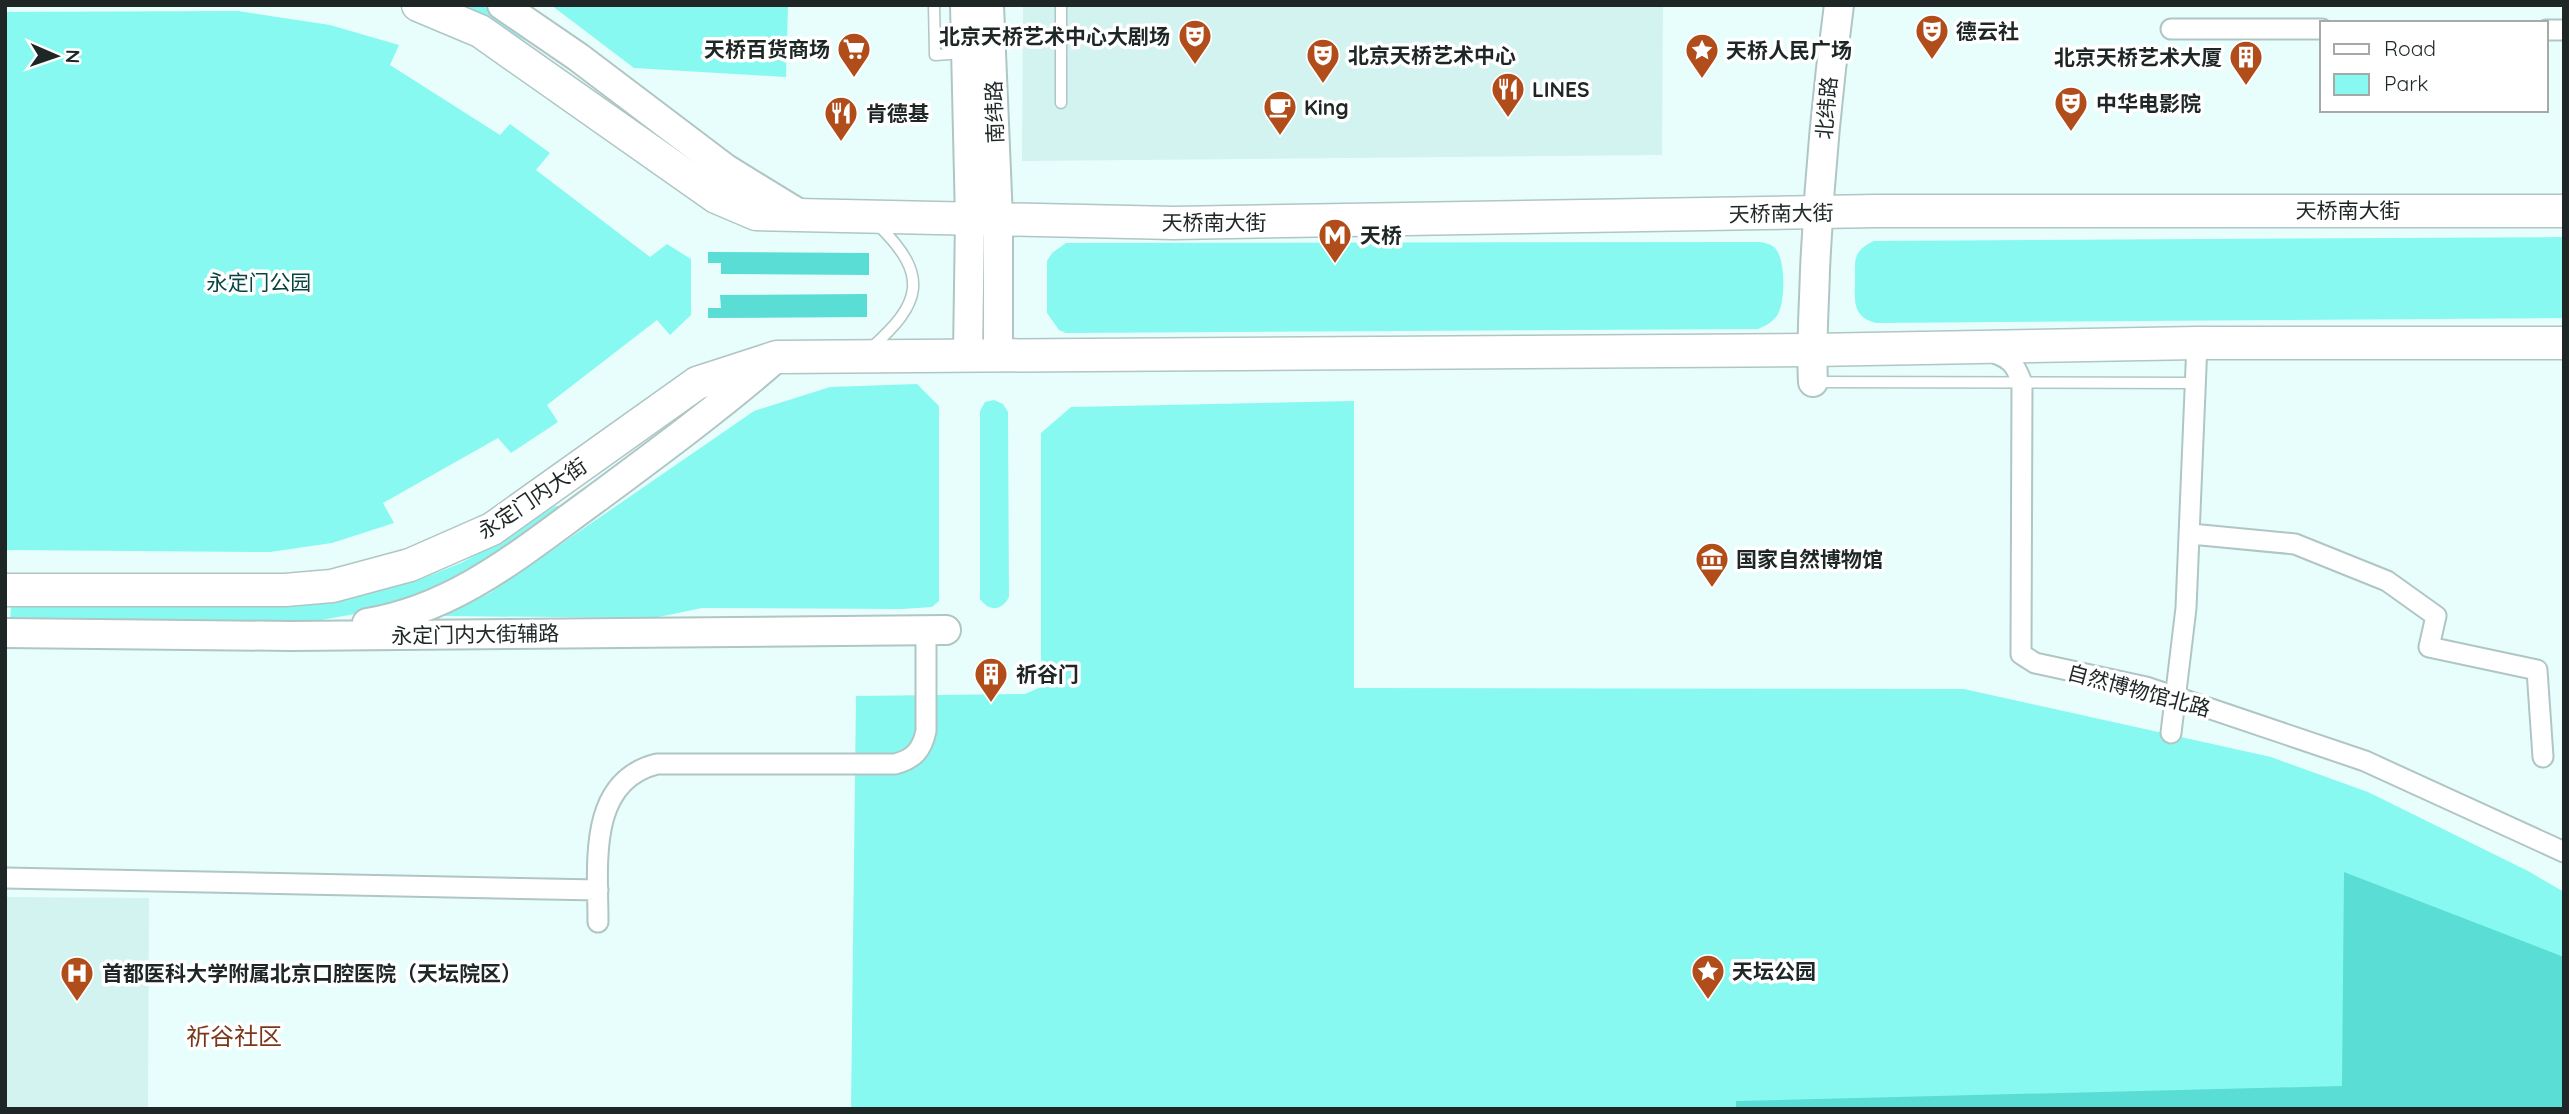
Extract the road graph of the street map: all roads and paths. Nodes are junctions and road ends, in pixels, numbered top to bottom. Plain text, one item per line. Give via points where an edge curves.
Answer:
1 (418, 5) edge
2 (502, 5) edge
3 (934, 5) edge
4 (965, 5) edge
5 (989, 5) edge
6 (1061, 5) edge
7 (1839, 5) edge
8 (530, 16) edge
9 (2171, 29) dead end
10 (2320, 29) edge
11 (979, 52) junction
12 (1061, 103) dead end
13 (2564, 211) edge
14 (1817, 212) junction
15 (801, 215) junction
16 (870, 217) junction
17 (984, 219) junction
18 (2197, 343) junction
19 (2564, 343) edge
20 (1979, 347) junction
21 (1812, 350) junction
22 (863, 355) junction
23 (983, 355) junction
24 (777, 357) junction
25 (1813, 382) joint
26 (2022, 383) junction
27 (2195, 383) junction
28 (2191, 534) junction
29 (5, 590) edge
30 (936, 630) joint
31 (5, 633) edge
32 (291, 635) junction
33 (2175, 697) junction
34 (2171, 733) dead end
35 (2543, 757) dead end
36 (2564, 852) edge
37 (5, 878) edge
38 (598, 890) junction
39 (598, 922) dead end

1 - 15 main road via 480,32 716,197 756,214
2 - 8 street
3 - 11 lane via 935,55
4 - 11 street, 南纬路
5 - 11 street, 南纬路
6 - 12 lane
7 - 14 street, 北纬路
8 - 15 street via 726,169
9 - 10 street
11 - 17 street, 南纬路
13 - 14 main road, 天桥南大街
14 - 17 main road, 天桥南大街 via 1174,223
14 - 21 street, 北纬路
15 - 16 main road
16 - 17 main road
16 - 22 lane via 891,237 912,272 914,286 907,311
17 - 23 street, 南纬路
18 - 19 main road
18 - 20 main road
18 - 27 street
20 - 21 main road
20 - 26 street via 2016,366
21 - 23 main road
21 - 25 street, 北纬路
22 - 23 main road, 永定门内大街
22 - 24 main road, 永定门内大街
24 - 29 main road, 永定门内大街 via 697,383 482,534 410,565 332,586 240,591
24 - 32 street via 675,441 464,591 397,618
25 - 26 lane
26 - 27 lane
26 - 33 street, 自然博物馆北路 via 2021,654 2035,663
27 - 28 street
28 - 33 street
28 - 35 street via 2295,544 2386,581 2437,616 2429,646 2537,670
30 - 32 street, 永定门内大街辅路
30 - 38 street via 926,731 923,745 911,758 895,764 645,767 627,777 608,801 601,828
31 - 32 street, 永定门内大街辅路
33 - 34 street
33 - 36 street, 自然博物馆北路 via 2365,761
37 - 38 street
38 - 39 street

